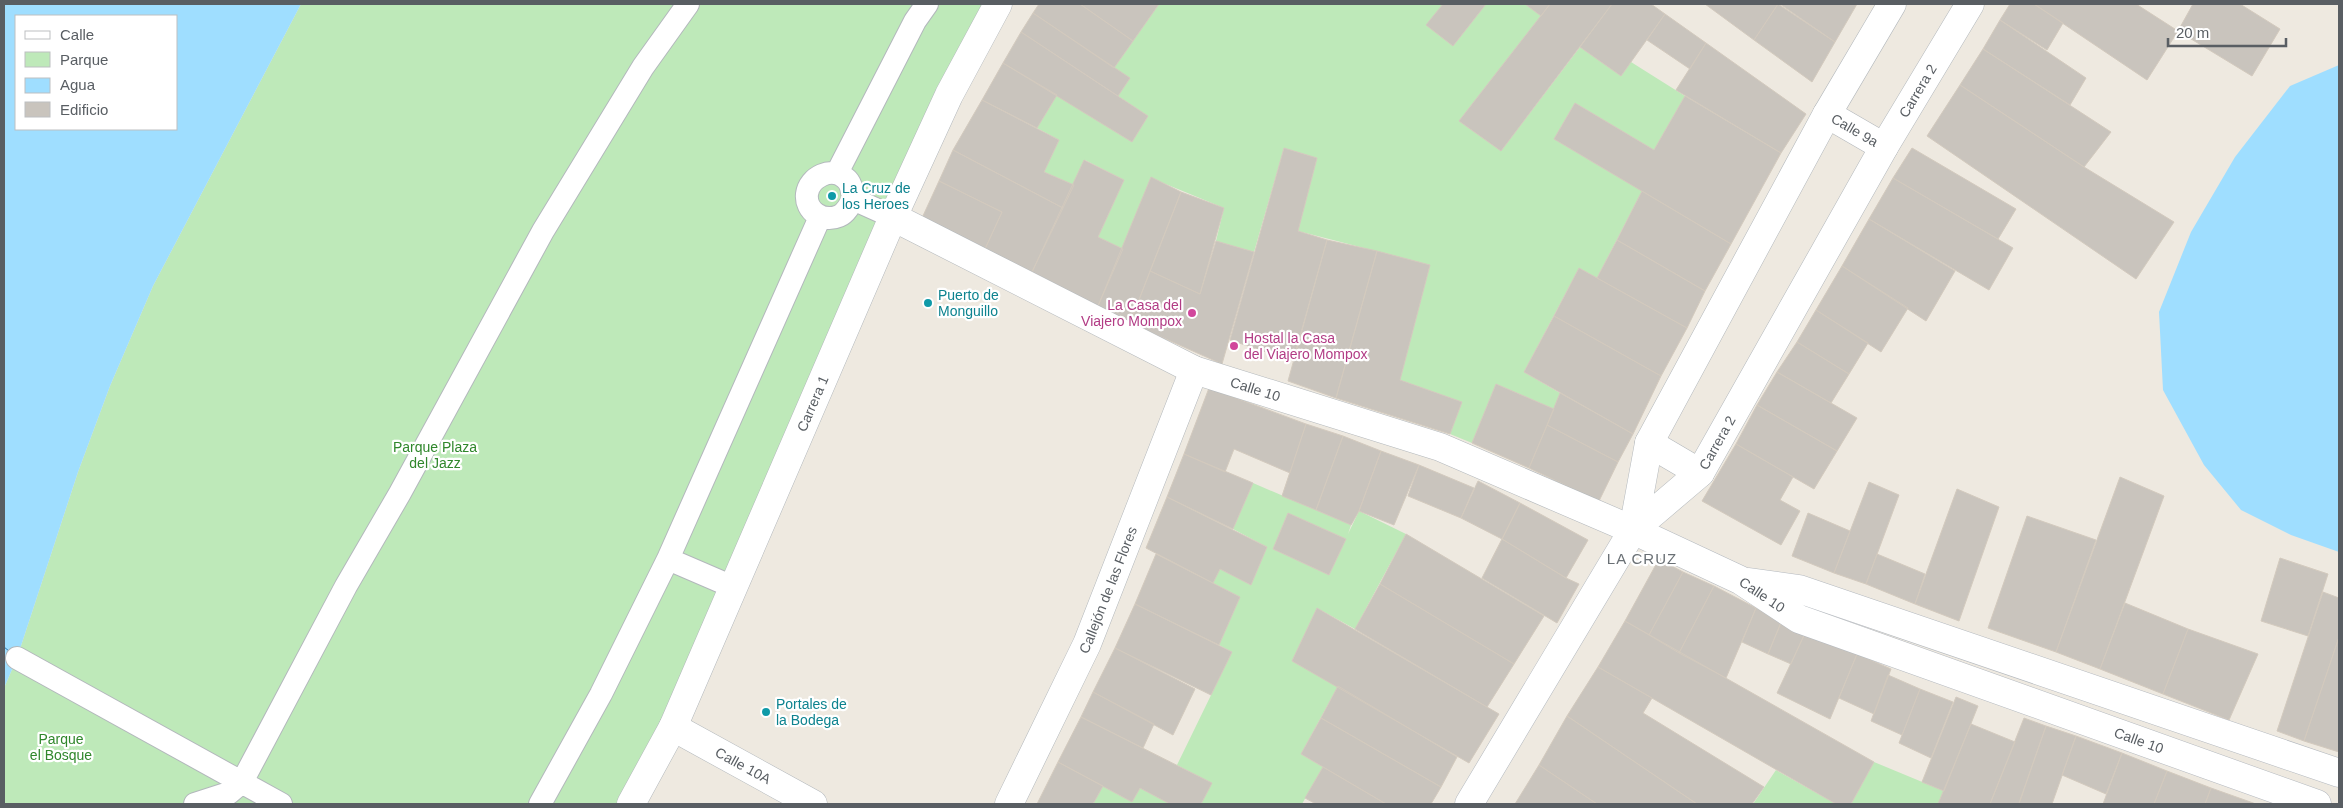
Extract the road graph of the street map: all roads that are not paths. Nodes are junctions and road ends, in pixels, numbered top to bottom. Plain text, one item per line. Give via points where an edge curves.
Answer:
1 (688, 4) edge
2 (927, 4) edge
3 (998, 4) edge
4 (1892, 4) edge
5 (1970, 4) edge
6 (1827, 114) junction
7 (1884, 147) junction
8 (836, 173) junction
9 (853, 199) junction
10 (820, 217) junction
11 (893, 217) junction
12 (1194, 370) junction
13 (1649, 443) junction
14 (1700, 473) junction
15 (1633, 530) junction
16 (668, 559) junction
17 (1740, 580) junction
18 (733, 587) junction
19 (17, 658) dead end
20 (673, 727) junction
21 (2339, 773) edge
22 (242, 782) junction
23 (196, 804) edge
24 (281, 804) edge
25 (540, 804) edge
26 (631, 804) edge
27 (813, 804) edge
28 (1009, 804) edge
29 (1469, 804) edge
30 (2318, 804) edge

1 - 22 lane via 643,67 543,231 346,586
2 - 8 lane
3 - 11 street, Carrera 1 via 950,95
4 - 6 street
5 - 7 street, Carrera 2
6 - 7 street, Calle 9a
6 - 13 street
7 - 14 street, Carrera 2
8 - 9 lane via 851,186
8 - 10 lane via 818,177 807,191 811,209
9 - 10 lane via 839,216
9 - 11 lane
10 - 16 lane
11 - 12 street, Calle 10
11 - 18 street, Carrera 1
12 - 15 street, Calle 10 via 1440,447
12 - 28 street, Callejón de las Flores via 1087,644
13 - 14 street, Carrera 2
13 - 15 street
14 - 15 street
15 - 17 street
15 - 29 street
16 - 18 lane
16 - 25 lane via 601,694
17 - 21 street, Calle 10 via 1799,589
17 - 30 street, Calle 10 via 1799,618
18 - 20 street, Carrera 1
19 - 22 lane
20 - 26 street, Carrera 1
20 - 27 street, Calle 10A
22 - 23 lane via 229,793
22 - 24 lane

